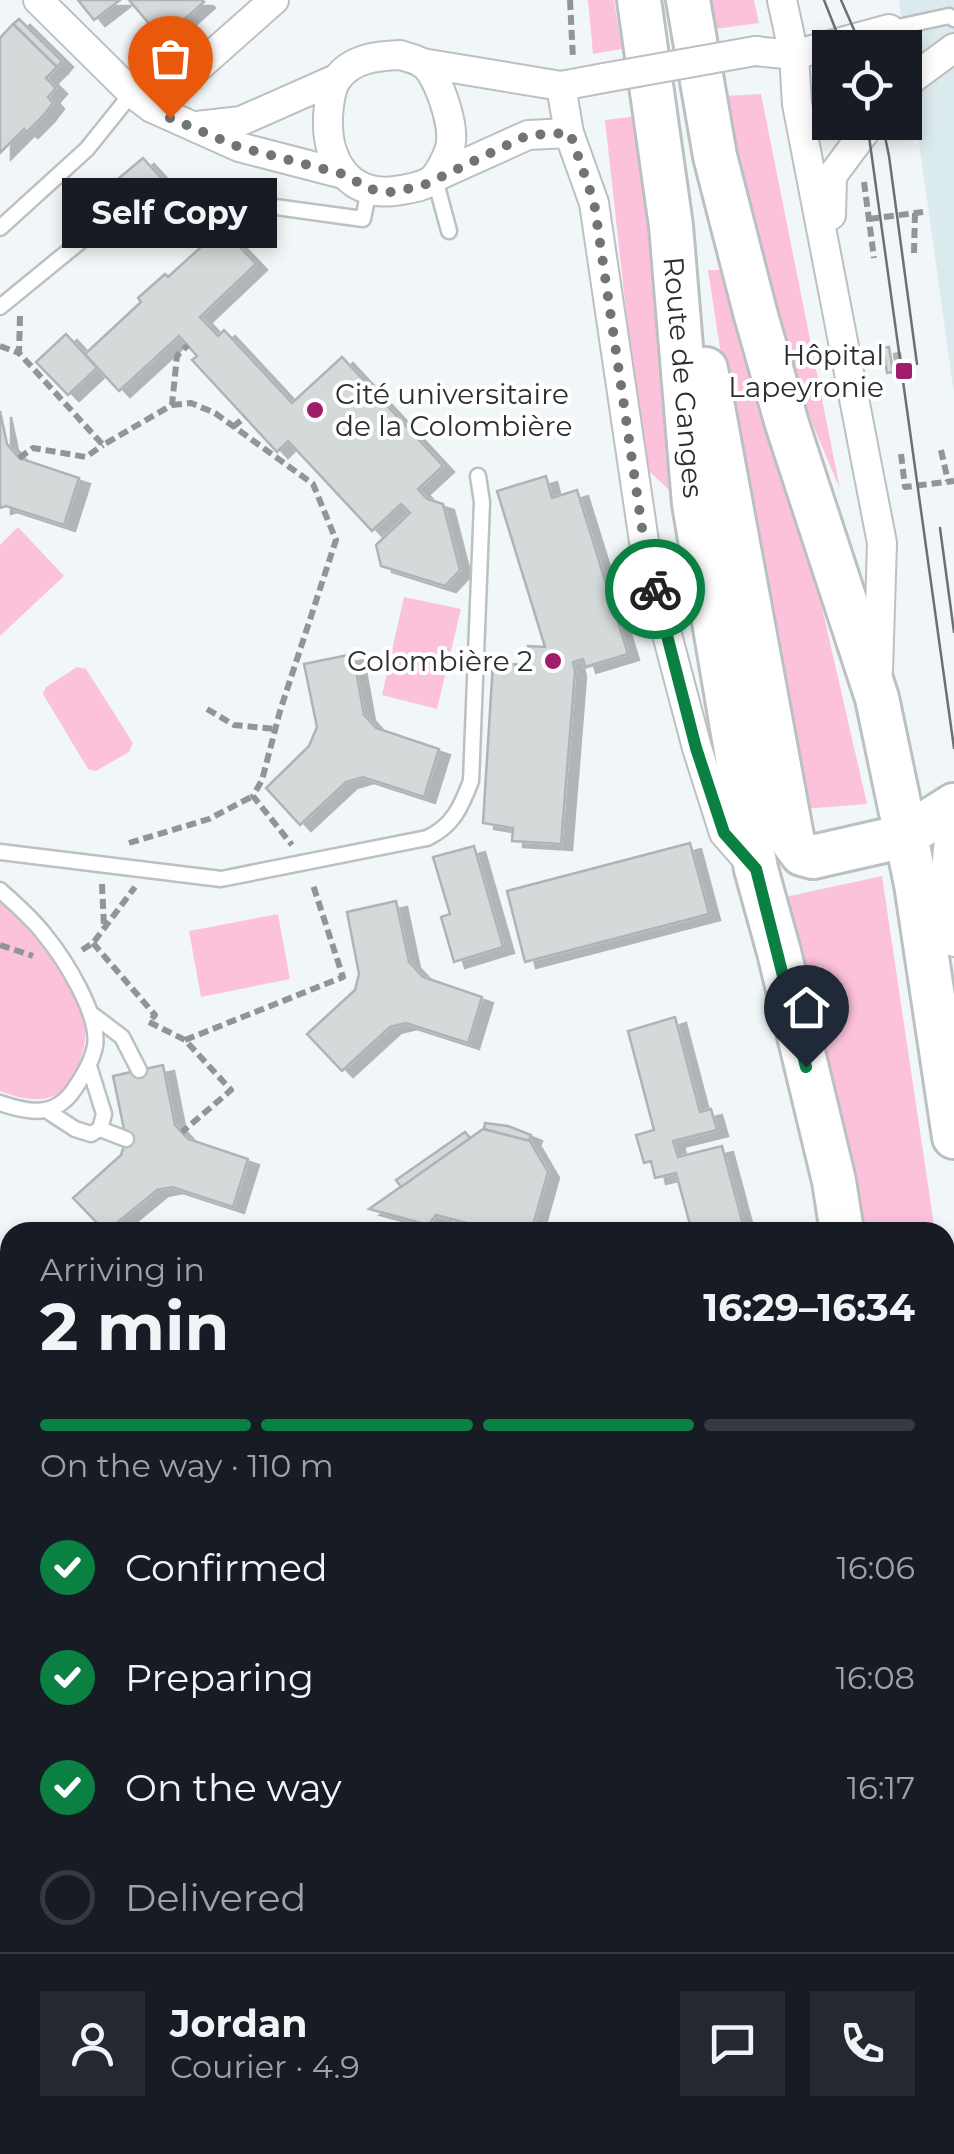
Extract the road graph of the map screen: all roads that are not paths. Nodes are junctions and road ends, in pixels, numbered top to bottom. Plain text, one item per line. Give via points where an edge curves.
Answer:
1 (38, 0) edge
2 (274, 0) edge
3 (639, 0) edge
4 (688, 0) edge
5 (782, 0) edge
6 (950, 12) edge
7 (888, 29) joint
8 (954, 48) edge
9 (794, 55) junction
10 (422, 63) junction
11 (922, 72) edge
12 (336, 79) junction
13 (561, 86) junction
14 (142, 100) junction
15 (192, 126) junction
16 (570, 133) junction
17 (859, 140) edge
18 (343, 174) junction
19 (435, 178) junction
20 (370, 189) junction
21 (671, 226) junction
22 (0, 228) edge
23 (449, 230) dead end
24 (829, 261) junction
25 (0, 307) edge
26 (478, 476) dead end
27 (876, 698) junction
28 (953, 806) edge
29 (905, 836) junction
30 (0, 852) edge
31 (756, 869) junction
32 (0, 890) edge
33 (954, 942) edge
34 (92, 1015) junction
35 (89, 1066) junction
36 (139, 1070) dead end
37 (0, 1103) edge
38 (49, 1112) junction
39 (100, 1129) junction
40 (954, 1137) edge
41 (126, 1140) dead end
42 (840, 1222) edge

1 - 14 street
2 - 14 street
3 - 21 main road, Route de Ganges
4 - 27 main road via 715,156 755,312
5 - 9 street
6 - 7 lane
7 - 9 street
8 - 11 street
9 - 13 street, bridge via 755,51
9 - 24 street via 797,104
10 - 12 street via 376,56
10 - 13 street
10 - 19 street via 450,120 452,143
12 - 15 street via 241,121
12 - 18 street via 328,127 331,156
13 - 16 street, Route de Ganges
14 - 15 street
14 - 22 lane
15 - 18 street via 239,147
16 - 19 street via 528,135
16 - 31 street, Route de Ganges via 594,202 646,555 724,833
17 - 24 street via 832,176
18 - 20 street
19 - 20 street via 391,192
19 - 23 lane
20 - 25 lane via 362,219 232,201 109,218
21 - 29 main road via 706,370 793,842 813,857
21 - 31 main road, Route de Ganges via 694,504
24 - 27 street via 882,544
26 - 30 lane via 471,781 447,829 221,880
27 - 29 main road
28 - 29 main road
28 - 33 street via 945,880
29 - 40 main road
31 - 42 main road, Route de Ganges
32 - 34 lane via 45,934
34 - 35 lane via 96,1043
34 - 36 lane via 122,1037
35 - 38 lane via 70,1097
35 - 39 lane via 104,1114
37 - 38 lane
38 - 39 lane via 75,1129
39 - 41 lane

